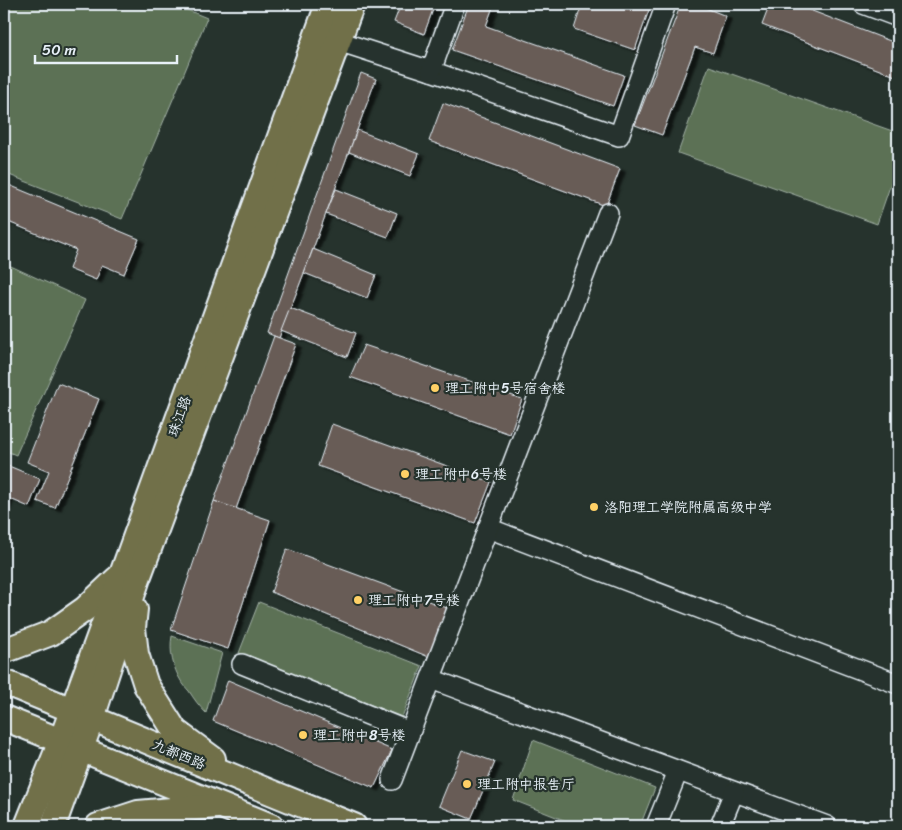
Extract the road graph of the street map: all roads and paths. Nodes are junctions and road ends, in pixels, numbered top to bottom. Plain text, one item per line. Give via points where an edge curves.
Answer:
1 (328, 4) edge
2 (352, 4) edge
3 (455, 4) edge
4 (666, 4) edge
5 (863, 4) edge
6 (898, 17) edge
7 (338, 41) junction
8 (431, 71) junction
9 (608, 213) dead end
10 (488, 528) junction
11 (130, 576) junction
12 (4, 649) edge
13 (242, 664) dead end
14 (430, 679) junction
15 (4, 682) edge
16 (898, 684) edge
17 (82, 714) junction
18 (4, 718) edge
19 (410, 732) junction
20 (71, 745) junction
21 (678, 771) junction
22 (392, 780) dead end
23 (242, 781) junction
24 (734, 792) junction
25 (221, 806) junction
26 (27, 826) edge
27 (53, 826) edge
28 (98, 826) edge
29 (271, 826) edge
30 (354, 826) edge
31 (656, 826) edge
32 (720, 826) edge
33 (827, 826) edge

1 - 11 main road, 珠江路
2 - 7 main road, 珠江路
3 - 8 lane
4 - 8 lane via 619,136
5 - 6 lane
7 - 8 lane
7 - 11 main road, 珠江路
9 - 10 lane
10 - 14 lane
10 - 16 lane
11 - 12 main road via 50,633
11 - 17 main road, 珠江路
11 - 23 main road via 136,654 146,684 176,731
13 - 19 lane
14 - 19 lane
14 - 21 lane
15 - 17 main road, 九都西路
17 - 20 main road, 珠江路
17 - 23 main road, 九都西路
18 - 20 main road
19 - 22 lane
20 - 25 main road
20 - 26 main road, 珠江路
20 - 27 main road, 珠江路
21 - 24 lane
21 - 31 lane
23 - 30 main road, 九都西路
24 - 32 lane
24 - 33 lane
25 - 28 main road via 138,814
25 - 29 main road

